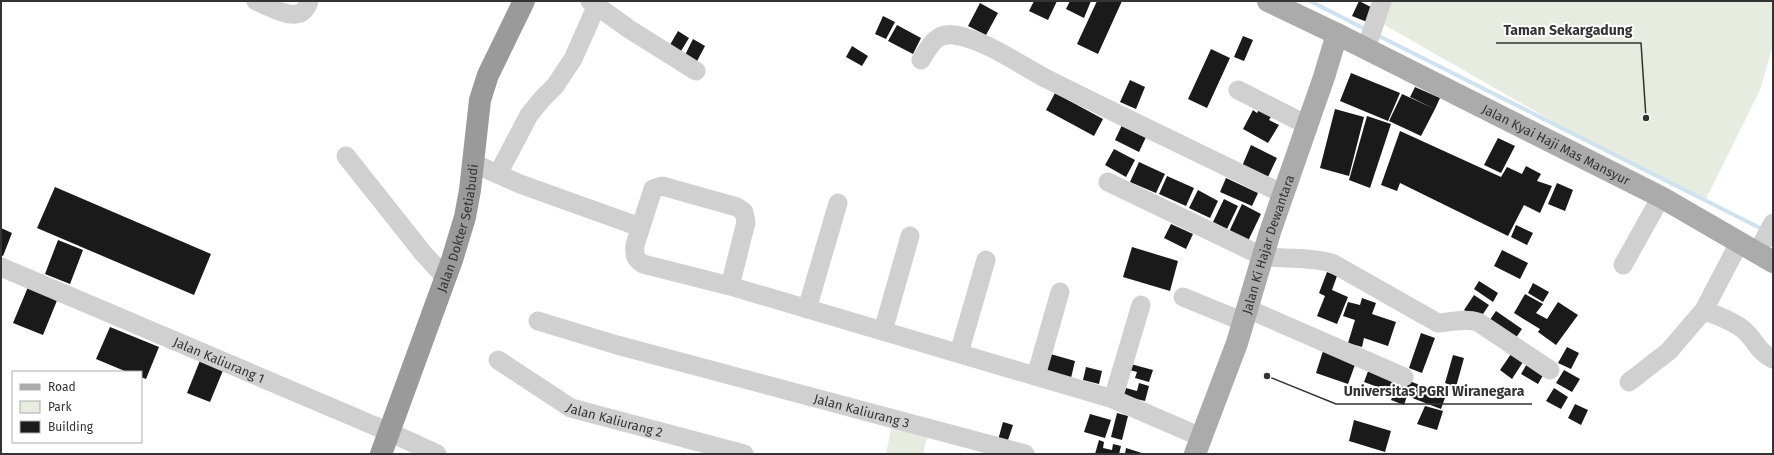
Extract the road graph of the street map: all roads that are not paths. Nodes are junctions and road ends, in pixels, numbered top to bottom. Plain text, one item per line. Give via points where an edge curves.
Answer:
1 (256, 1) edge
2 (309, 1) edge
3 (524, 1) edge
4 (1268, 1) edge
5 (1382, 1) edge
6 (593, 3) edge
7 (1337, 34) junction
8 (1367, 46) junction
9 (921, 60) dead end
10 (696, 71) dead end
11 (1238, 90) dead end
12 (1307, 126) junction
13 (346, 156) dead end
14 (473, 163) junction
15 (498, 174) junction
16 (1108, 182) dead end
17 (1283, 194) junction
18 (1661, 197) junction
19 (838, 203) dead end
20 (640, 227) junction
21 (910, 236) dead end
22 (1762, 243) edge
23 (986, 260) dead end
24 (1623, 265) dead end
25 (1, 267) edge
26 (1260, 267) junction
27 (446, 278) junction
28 (730, 286) junction
29 (1060, 292) dead end
30 (1183, 297) dead end
31 (1141, 305) dead end
32 (807, 309) junction
33 (1704, 310) junction
34 (1246, 315) junction
35 (538, 321) dead end
36 (883, 331) junction
37 (958, 353) junction
38 (1773, 359) edge
39 (498, 360) dead end
40 (1550, 370) dead end
41 (1036, 376) junction
42 (1404, 377) dead end
43 (1629, 382) dead end
44 (1113, 399) junction
45 (389, 432) junction
46 (1198, 446) edge
47 (381, 454) edge
48 (437, 454) edge
49 (744, 454) edge
50 (1021, 454) edge

1 - 2 street via 292,15 306,10
3 - 14 highway, Jalan Dokter Setiabudi via 488,75 480,100
4 - 7 main road, Jalan Kyai Haji Mas Mansyur
5 - 8 street
6 - 10 street
6 - 15 street via 573,59 529,115
7 - 8 main road, Jalan Kyai Haji Mas Mansyur
7 - 12 main road, Jalan Ki Hajar Dewantara
8 - 18 main road, Jalan Kyai Haji Mas Mansyur
9 - 17 street via 933,40 941,36 954,34 973,40
11 - 12 street
12 - 17 main road, Jalan Ki Hajar Dewantara
13 - 27 street
14 - 15 street
14 - 27 highway, Jalan Dokter Setiabudi via 465,218
15 - 20 street
16 - 26 street
17 - 26 main road, Jalan Ki Hajar Dewantara
18 - 22 main road, Jalan Kyai Haji Mas Mansyur
18 - 24 street
19 - 32 street
20 - 28 street via 634,252 636,259 643,264
20 - 28 street via 650,194 657,186 737,207 744,212 746,222
21 - 36 street
22 - 33 street
23 - 37 street
25 - 45 street, Jalan Kaliurang 1
26 - 34 main road, Jalan Ki Hajar Dewantara
26 - 40 street via 1277,259 1317,259 1332,263 1438,323 1467,319 1478,322
27 - 45 highway, Jalan Dokter Setiabudi
28 - 32 street
29 - 41 street
30 - 34 street
31 - 44 street
32 - 36 street
33 - 38 street via 1742,329 1760,351
33 - 43 street via 1669,351
34 - 42 street
34 - 46 main road, Jalan Ki Hajar Dewantara
35 - 50 street, Jalan Kaliurang 3 via 617,346
36 - 37 street
37 - 41 street
39 - 49 street, Jalan Kaliurang 2 via 571,408
41 - 44 street
44 - 46 street
45 - 47 highway, Jalan Dokter Setiabudi
45 - 48 street, Jalan Kaliurang 1

